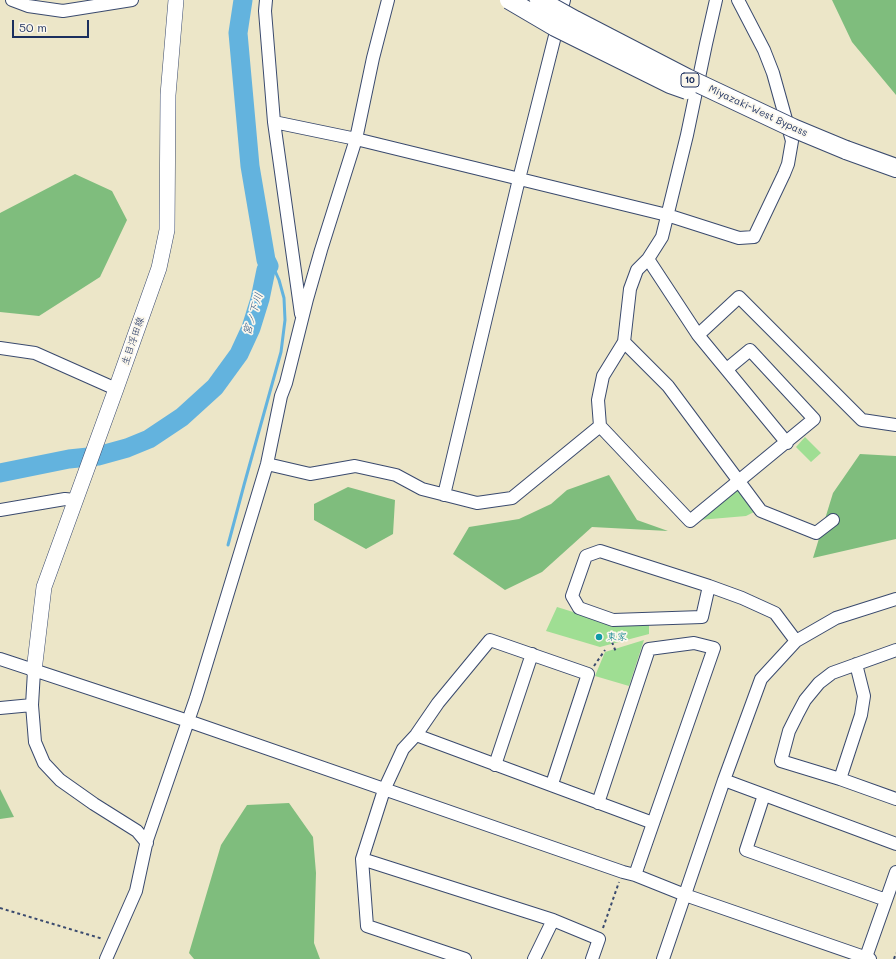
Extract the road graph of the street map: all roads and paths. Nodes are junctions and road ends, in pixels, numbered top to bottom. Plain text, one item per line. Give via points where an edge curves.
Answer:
1 (12, 0) edge
2 (132, 0) edge
3 (176, 0) edge
4 (266, 0) edge
5 (388, 0) edge
6 (509, 0) edge
7 (539, 0) edge
8 (550, 0) edge
9 (564, 0) edge
10 (716, 0) edge
11 (738, 0) edge
12 (274, 122) junction
13 (793, 128) junction
14 (356, 139) junction
15 (846, 148) junction
16 (896, 162) edge
17 (896, 168) edge
18 (519, 179) junction
19 (667, 215) junction
20 (648, 258) junction
21 (302, 321) junction
22 (698, 334) junction
23 (624, 342) junction
24 (0, 348) edge
25 (727, 370) junction
26 (116, 389) junction
27 (896, 425) edge
28 (600, 426) junction
29 (787, 443) junction
30 (267, 464) junction
31 (739, 481) junction
32 (444, 495) junction
33 (75, 500) junction
34 (0, 510) edge
35 (833, 520) dead end
36 (709, 586) junction
37 (896, 599) edge
38 (796, 640) junction
39 (612, 642) dead end
40 (605, 650) dead end
41 (896, 650) edge
42 (616, 652) dead end
43 (532, 654) junction
44 (0, 659) edge
45 (856, 664) junction
46 (34, 671) junction
47 (588, 674) junction
48 (32, 705) junction
49 (0, 708) edge
50 (188, 721) junction
51 (416, 736) junction
52 (495, 765) junction
53 (840, 779) junction
54 (724, 780) junction
55 (552, 784) junction
56 (384, 790) junction
57 (764, 795) junction
58 (896, 799) edge
59 (598, 804) junction
60 (653, 823) junction
61 (147, 842) junction
62 (896, 844) edge
63 (362, 858) junction
64 (623, 872) junction
65 (896, 872) edge
66 (635, 875) junction
67 (685, 895) junction
68 (886, 900) junction
69 (0, 908) edge
70 (553, 920) junction
71 (599, 939) junction
72 (113, 942) junction
73 (896, 953) edge
74 (868, 958) edge
75 (106, 959) edge
76 (465, 959) edge
77 (534, 959) edge
78 (592, 959) edge
79 (663, 959) edge
80 (894, 959) edge

1 - 2 street via 28,6 63,10
3 - 26 main road, 生目浮田線 via 168,96 167,230 158,268
4 - 12 street
5 - 14 street
6 - 13 highway, bridge via 554,28 670,84
7 - 13 highway, Miyazaki-West Bypass / 10, bridge via 686,78
8 - 15 highway, Miyazaki-West Bypass / 10 via 638,48
9 - 18 street
10 - 19 street
11 - 19 street via 773,73 792,141 788,164 754,237 739,238
12 - 14 street
12 - 21 street
13 - 15 highway, Miyazaki-West Bypass / 10, bridge
14 - 18 street
14 - 21 street
15 - 16 highway, Miyazaki-West Bypass / 10
15 - 17 highway, Miyazaki-West Bypass / 10
18 - 19 street
18 - 32 street
19 - 20 street via 662,237
20 - 22 street
20 - 23 street via 637,270 630,289
21 - 30 street via 281,396
22 - 25 street
22 - 27 street via 740,297 862,420
23 - 28 street via 603,376 598,400
23 - 31 street via 668,386
24 - 26 street via 35,353
25 - 29 street
25 - 29 street via 750,350 814,419
26 - 33 main road, 生目浮田線
28 - 31 street via 690,521
28 - 32 street via 512,498 477,503
29 - 31 street
30 - 32 street via 310,474 355,466 396,475 422,489
30 - 50 street
31 - 35 street via 761,511 816,533
33 - 34 street via 65,499
33 - 46 main road, 生目浮田線 via 44,587
36 - 36 street via 600,551 586,556 572,596 579,608 613,620 702,617
36 - 38 street via 775,613
37 - 38 street via 836,618
38 - 54 street via 761,679
39 - 42 path
40 - 47 path
41 - 45 street
43 - 47 street
43 - 51 street via 490,640 438,703
43 - 52 street
44 - 46 street
45 - 53 street via 864,696 861,715
45 - 53 street via 832,673 819,683 805,700 789,731 781,761
46 - 48 street
46 - 50 street
47 - 55 street
48 - 49 street
48 - 61 street via 35,742 44,763 60,780 137,831
50 - 56 street
50 - 61 street
51 - 52 street
51 - 56 street via 403,749
52 - 55 street
53 - 58 street
54 - 57 street
54 - 67 street
55 - 59 street
56 - 63 street
56 - 64 street
57 - 62 street
57 - 68 street via 746,850
59 - 60 street
59 - 60 street via 649,649 694,643 714,648
60 - 66 street
61 - 72 street via 136,891
63 - 70 street
63 - 76 street via 368,926
64 - 66 street
64 - 71 path
65 - 68 street
66 - 67 street
67 - 74 street
67 - 79 street
68 - 74 street
69 - 72 path
70 - 71 street
70 - 77 street
71 - 78 street
72 - 75 street
73 - 80 path

